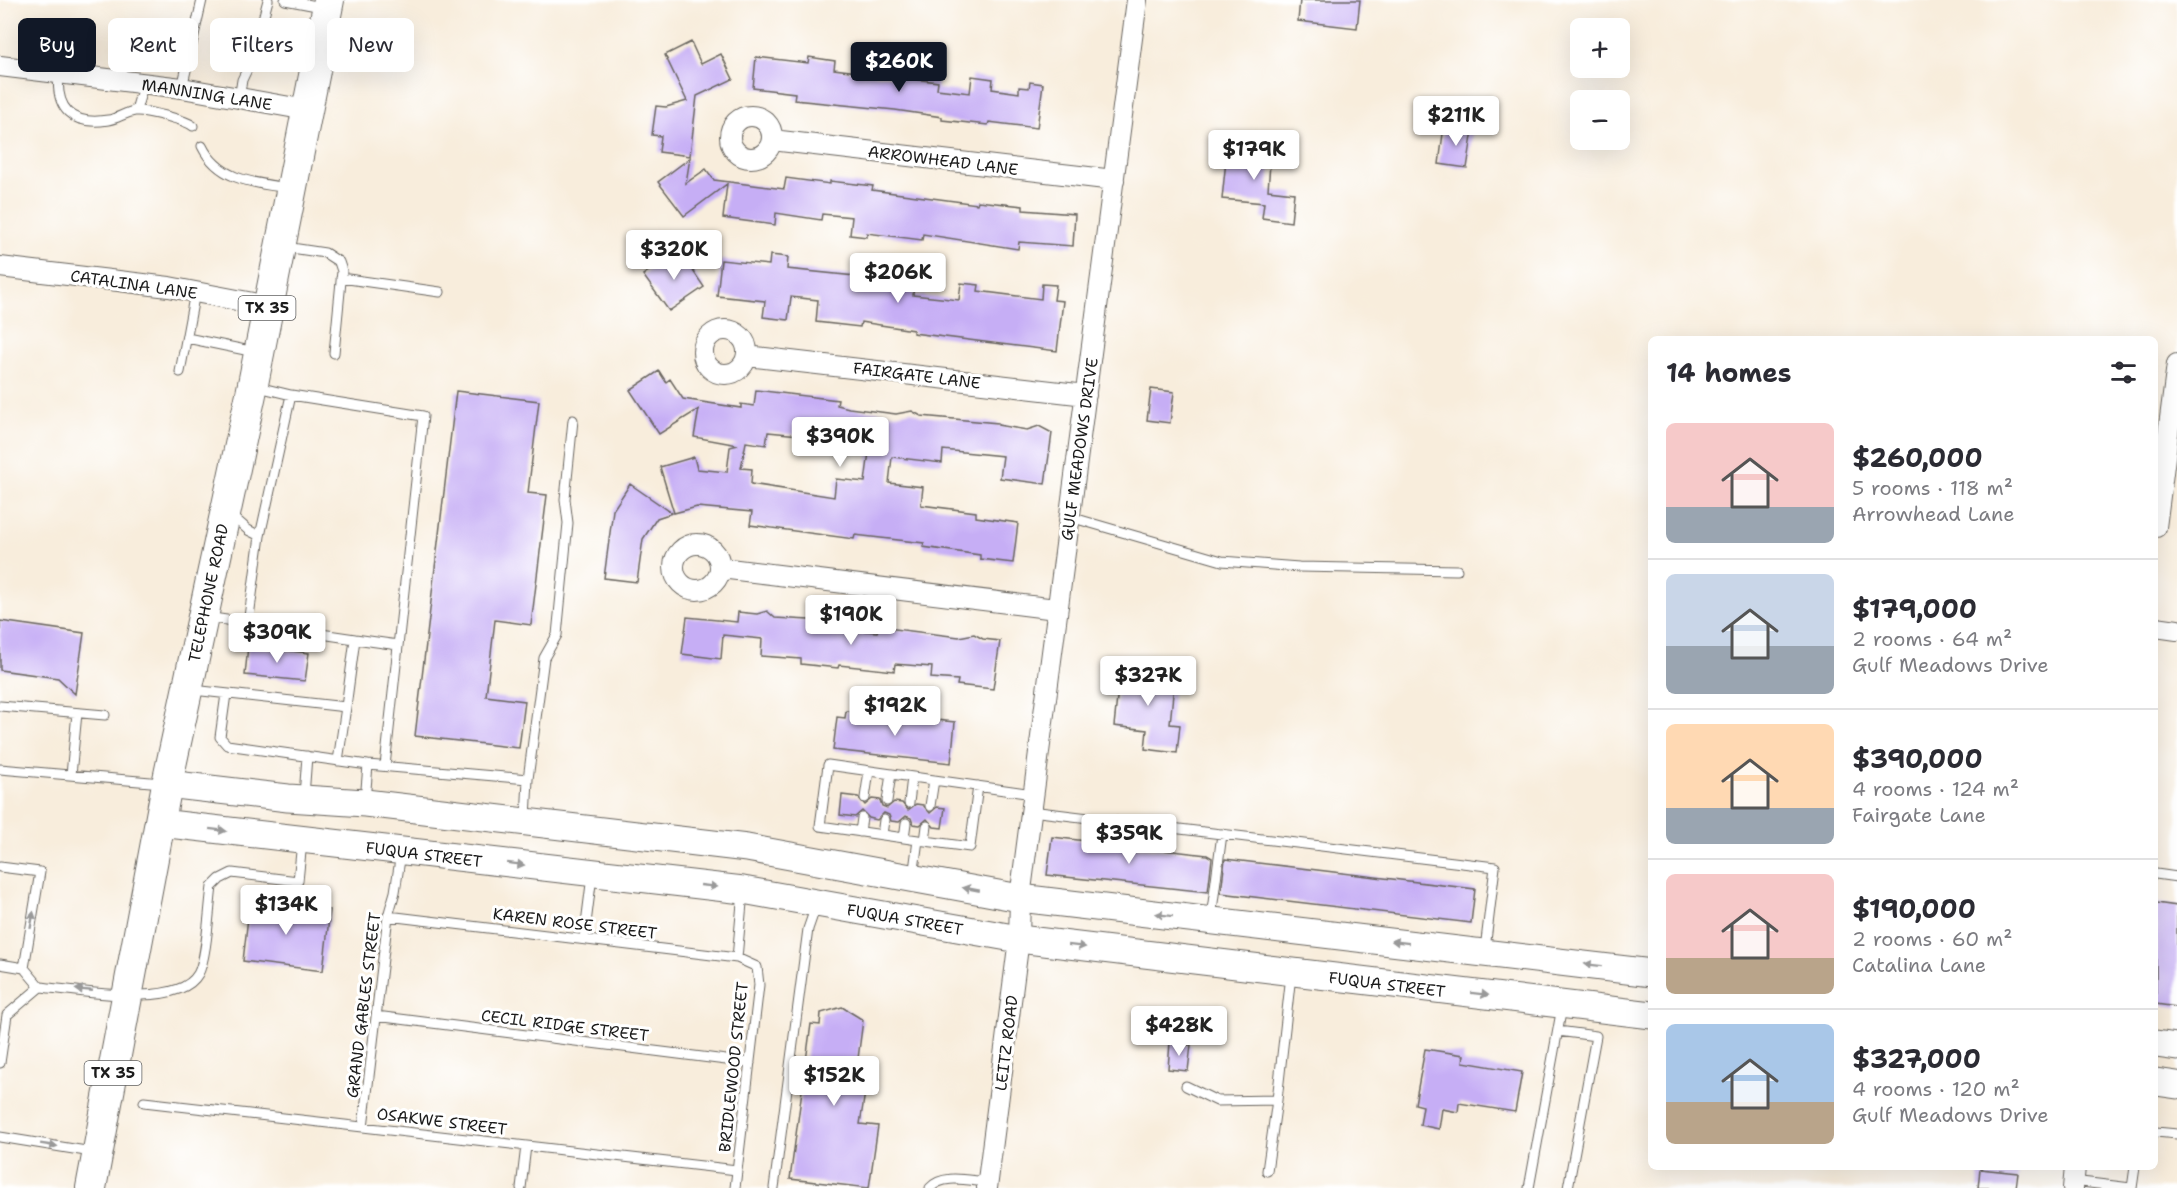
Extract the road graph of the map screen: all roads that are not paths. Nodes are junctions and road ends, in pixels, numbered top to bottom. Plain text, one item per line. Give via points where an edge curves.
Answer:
1 (202, 0) edge
2 (268, 0) edge
3 (285, 0) edge
4 (1137, 0) edge
5 (329, 4) edge
6 (0, 66) edge
7 (59, 73) junction
8 (144, 83) junction
9 (182, 88) junction
10 (239, 99) junction
11 (307, 110) junction
12 (136, 111) junction
13 (193, 126) dead end
14 (772, 140) dead end
15 (202, 147) dead end
16 (1114, 180) junction
17 (291, 188) junction
18 (280, 246) junction
19 (0, 267) edge
20 (341, 278) junction
21 (195, 292) junction
22 (440, 292) dead end
23 (268, 306) junction
24 (187, 338) junction
25 (259, 353) junction
26 (334, 353) dead end
27 (747, 356) dead end
28 (2177, 364) edge
29 (180, 372) dead end
30 (252, 386) junction
31 (291, 395) junction
32 (1086, 395) junction
33 (573, 420) dead end
34 (226, 510) junction
35 (2158, 511) edge
36 (1070, 517) junction
37 (260, 536) junction
38 (721, 568) dead end
39 (1457, 570) dead end
40 (1056, 609) junction
41 (203, 616) junction
42 (248, 624) junction
43 (2158, 627) edge
44 (2177, 630) edge
45 (355, 639) junction
46 (398, 645) junction
47 (187, 690) junction
48 (226, 694) junction
49 (0, 706) edge
50 (346, 707) junction
51 (77, 713) junction
52 (105, 715) dead end
53 (307, 756) junction
54 (338, 761) junction
55 (368, 765) junction
56 (385, 766) junction
57 (0, 769) edge
58 (868, 771) junction
59 (891, 774) junction
60 (71, 775) junction
61 (912, 777) junction
62 (528, 779) junction
63 (934, 780) junction
64 (167, 784) junction
65 (978, 786) junction
66 (304, 797) junction
67 (865, 798) dead end
68 (887, 801) dead end
69 (364, 803) junction
70 (909, 803) dead end
71 (1032, 803) junction
72 (930, 806) dead end
73 (466, 816) junction
74 (862, 818) dead end
75 (884, 820) dead end
76 (159, 823) junction
77 (525, 823) junction
78 (906, 823) dead end
79 (927, 826) dead end
80 (860, 832) junction
81 (1222, 834) junction
82 (882, 835) junction
83 (904, 838) junction
84 (302, 839) junction
85 (922, 840) junction
86 (747, 848) junction
87 (401, 851) junction
88 (460, 858) junction
89 (0, 867) edge
90 (592, 874) junction
91 (2158, 874) edge
92 (2177, 877) edge
93 (913, 878) junction
94 (743, 890) junction
95 (1020, 898) junction
96 (817, 903) junction
97 (388, 916) junction
98 (1211, 921) junction
99 (1297, 931) junction
100 (584, 939) junction
101 (1019, 939) junction
102 (1485, 952) junction
103 (737, 958) junction
104 (1561, 961) junction
105 (0, 964) edge
106 (757, 967) joint
107 (24, 968) junction
108 (1648, 972) edge
109 (1292, 973) junction
110 (40, 987) junction
111 (128, 994) junction
112 (1563, 1004) junction
113 (4, 1015) edge
114 (1648, 1015) edge
115 (376, 1016) junction
116 (1558, 1031) junction
117 (2158, 1044) edge
118 (2177, 1047) edge
119 (0, 1063) edge
120 (750, 1063) junction
121 (2158, 1082) edge
122 (2177, 1085) edge
123 (1186, 1086) dead end
124 (1277, 1100) junction
125 (144, 1102) dead end
126 (363, 1127) junction
127 (2158, 1132) edge
128 (2177, 1134) edge
129 (0, 1137) edge
130 (526, 1146) junction
131 (98, 1153) junction
132 (737, 1170) junction
133 (2134, 1170) edge
134 (1267, 1171) dead end
135 (2074, 1178) edge
136 (988, 1185) edge
137 (92, 1188) edge
138 (521, 1188) edge
139 (735, 1188) edge
140 (774, 1188) edge
141 (930, 1188) edge
142 (1529, 1188) edge
143 (1568, 1188) edge
144 (2131, 1188) edge

1 - 9 lane
2 - 10 lane
3 - 5 lane
4 - 16 street, GULF MEADOWS DRIVE
5 - 11 main road, TELEPHONE ROAD / TX 35
6 - 7 street, MANNING LANE
7 - 8 street, MANNING LANE
7 - 12 lane via 57,93 71,115 108,120
8 - 9 street, MANNING LANE
8 - 12 lane
9 - 10 street, MANNING LANE
10 - 11 street, MANNING LANE
11 - 17 main road, TELEPHONE ROAD / TX 35
12 - 13 lane
14 - 16 street, ARROWHEAD LANE
15 - 17 lane via 218,169 239,180
16 - 32 street, GULF MEADOWS DRIVE
17 - 18 main road, TELEPHONE ROAD / TX 35
18 - 20 lane via 333,256 339,262
18 - 23 main road, TELEPHONE ROAD / TX 35
19 - 21 street, CATALINA LANE
20 - 22 lane
20 - 26 lane
21 - 23 street, CATALINA LANE
21 - 24 lane
23 - 25 main road, TELEPHONE ROAD / TX 35
24 - 25 lane
24 - 29 lane
25 - 30 main road, TELEPHONE ROAD / TX 35
27 - 32 street, FAIRGATE LANE
28 - 35 street
30 - 31 lane
30 - 34 main road, TELEPHONE ROAD / TX 35
31 - 37 lane
31 - 46 lane via 423,416
32 - 36 street, GULF MEADOWS DRIVE
33 - 62 lane via 558,635 544,658
34 - 37 lane
34 - 41 main road, TELEPHONE ROAD / TX 35
36 - 39 lane via 1222,561 1299,567
36 - 40 street, GULF MEADOWS DRIVE
37 - 42 lane
38 - 40 street
40 - 71 street, GULF MEADOWS DRIVE
41 - 42 lane
41 - 47 main road, TELEPHONE ROAD / TX 35
42 - 45 lane
43 - 44 street
45 - 46 lane
45 - 50 lane
46 - 56 lane
47 - 48 lane
47 - 64 main road, TELEPHONE ROAD / TX 35
48 - 50 lane
48 - 53 lane via 220,737 227,745
49 - 51 lane
50 - 54 lane
51 - 52 lane
51 - 60 lane
53 - 54 lane
53 - 66 lane
54 - 55 lane
55 - 56 lane
55 - 69 lane
56 - 62 lane
57 - 60 lane
58 - 59 lane
58 - 67 lane
58 - 80 lane via 828,765 821,816 820,826
59 - 61 lane
59 - 68 lane
60 - 64 lane
61 - 63 lane
61 - 70 lane
62 - 77 lane
63 - 65 lane
63 - 72 lane
64 - 66 main road
64 - 76 main road, TELEPHONE ROAD / TX 35
65 - 71 lane
65 - 85 lane via 970,847
66 - 69 main road
69 - 73 main road
71 - 81 lane
71 - 95 street, GULF MEADOWS DRIVE
73 - 77 main road
73 - 88 main road
74 - 80 lane
75 - 82 lane
76 -> 84 main road, FUQUA STREET
76 - 111 main road, TELEPHONE ROAD / TX 35
77 - 86 main road
78 - 83 lane
79 - 85 lane
80 - 82 lane
81 - 98 lane
81 - 102 lane via 1495,867
82 - 83 lane
83 - 85 lane
84 - 87 main road, FUQUA STREET
84 - 111 lane via 298,881 232,873 212,887 200,971 192,984 160,995
85 - 93 lane
86 - 93 main road
86 - 94 main road
87 - 88 main road, FUQUA STREET
87 - 97 lane, GRAND GABLES STREET
88 -> 90 main road, FUQUA STREET
107 -> 89 lane via 40,872
90 -> 94 main road, FUQUA STREET
90 - 100 lane
91 - 92 lane
95 -> 93 main road
94 - 96 main road, FUQUA STREET
94 - 103 lane, BRIDLEWOOD STREET
98 -> 95 main road
95 - 101 street, LEITZ ROAD
96 - 101 main road, FUQUA STREET
96 - 140 lane via 808,929
97 - 100 lane, KAREN ROSE STREET
97 - 115 lane, GRAND GABLES STREET
98 - 99 main road
102 -> 99 main road
99 - 109 main road
100 - 103 lane, KAREN ROSE STREET
101 -> 109 main road, FUQUA STREET
101 - 136 street, LEITZ ROAD
102 - 104 main road
103 - 106 lane, KAREN ROSE STREET
108 -> 104 main road
104 - 112 main road
105 - 107 lane
106 - 120 lane, BRIDLEWOOD STREET via 759,985
107 - 110 lane
109 -> 112 main road, FUQUA STREET
109 - 124 lane
111 -> 110 lane
110 - 113 lane
111 - 131 main road, TELEPHONE ROAD / TX 35
112 - 114 main road, FUQUA STREET
112 - 116 lane
113 - 119 lane
115 - 120 lane, CECIL RIDGE STREET
115 - 126 lane, GRAND GABLES STREET
116 - 142 lane
116 - 143 lane via 1596,1036
117 - 118 main road
120 - 132 lane, BRIDLEWOOD STREET
121 - 122 main road
123 - 124 lane via 1217,1101
124 - 134 lane
125 - 126 lane, OSAKWE STREET
126 - 130 lane, OSAKWE STREET
127 - 128 lane
129 -> 131 lane
130 - 132 lane, OSAKWE STREET
130 - 138 lane
131 - 137 main road, TELEPHONE ROAD / TX 35
132 - 139 lane, BRIDLEWOOD STREET
133 - 144 lane
135 - 144 lane
136 - 141 lane via 948,1179

